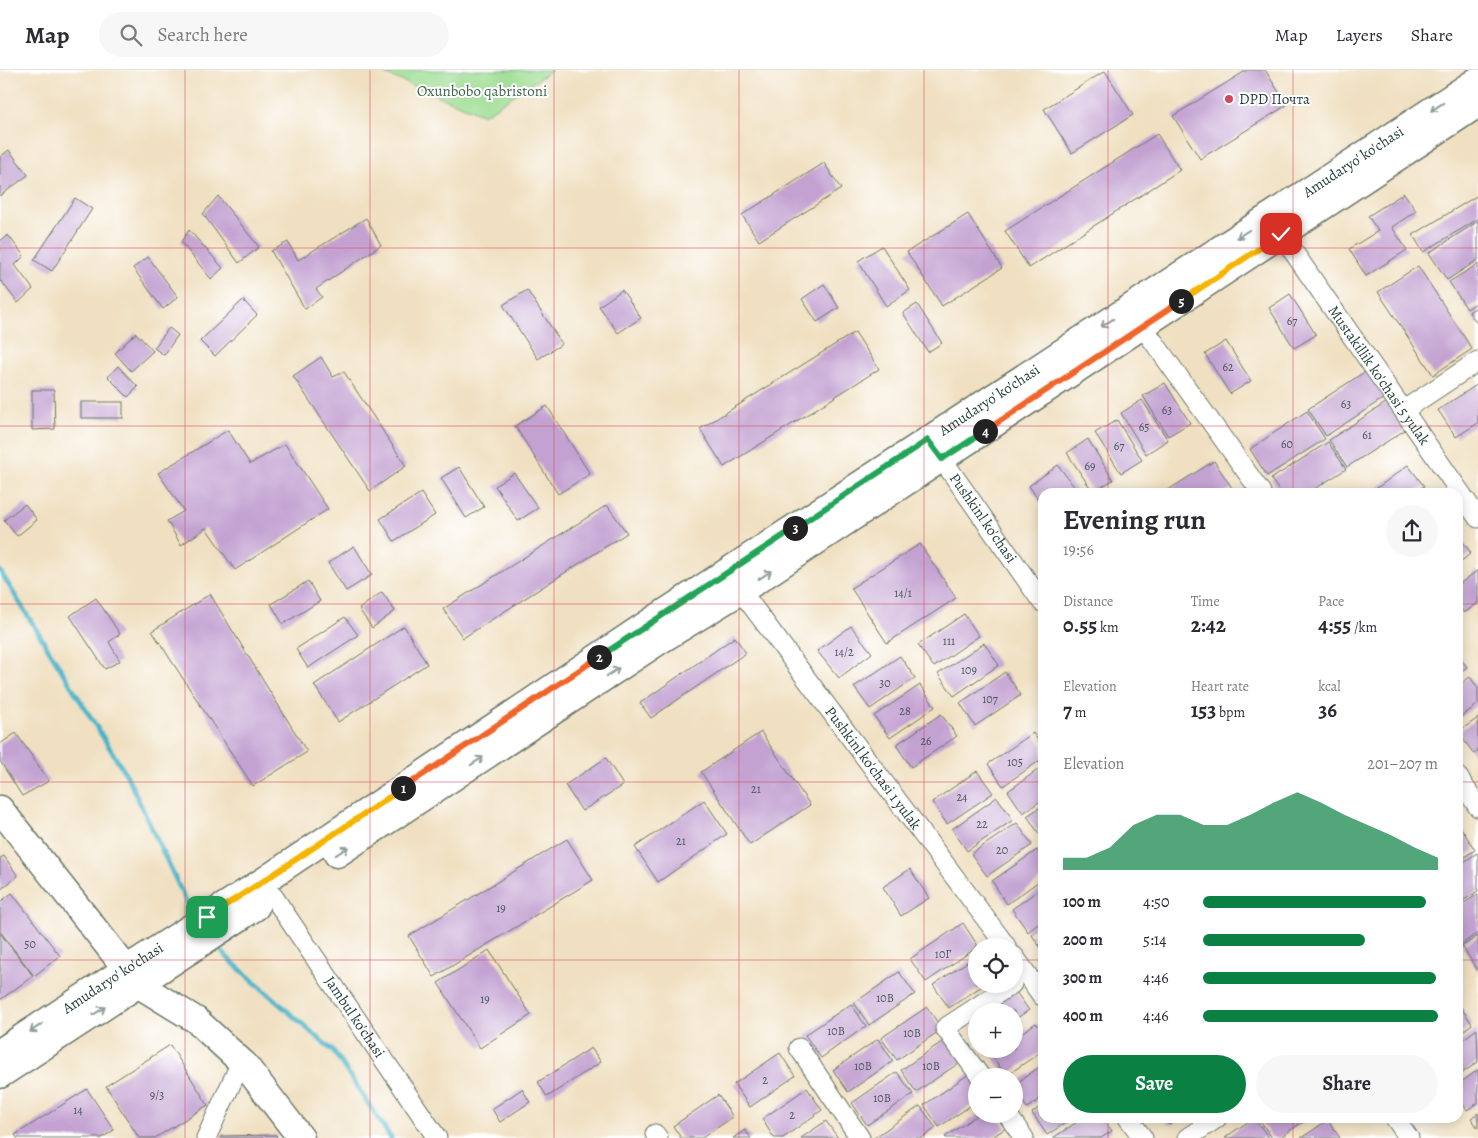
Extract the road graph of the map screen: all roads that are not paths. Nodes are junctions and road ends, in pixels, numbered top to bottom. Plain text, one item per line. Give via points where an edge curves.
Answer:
1 (1478, 80) edge
2 (1478, 104) edge
3 (1281, 234) junction
4 (1143, 327) junction
5 (1478, 361) edge
6 (1404, 410) junction
7 (935, 450) junction
8 (1258, 488) edge
9 (1457, 488) edge
10 (1463, 496) edge
11 (1478, 518) edge
12 (741, 591) junction
13 (1038, 596) edge
14 (1463, 784) edge
15 (1478, 807) edge
16 (0, 809) edge
17 (273, 896) junction
18 (1000, 938) edge
19 (132, 977) junction
20 (1023, 984) edge
21 (998, 993) edge
22 (1038, 993) edge
23 (799, 1048) dead end
24 (0, 1052) edge
25 (974, 1068) edge
26 (238, 1071) dead end
27 (0, 1075) edge
28 (1013, 1123) edge
29 (1132, 1123) edge
30 (1210, 1123) edge
31 (1398, 1123) edge
32 (206, 1138) edge
33 (301, 1138) edge
34 (438, 1138) edge
35 (860, 1138) edge
36 (1024, 1138) edge
37 (1142, 1138) edge
38 (1187, 1138) edge
39 (1409, 1138) edge

1 -> 7 street, Amudaryo' ko'chasi
2 - 3 street
3 - 4 street
3 - 6 street, Mustakillik ko'chasi 5 yulak
4 - 7 street
4 - 8 street
5 - 6 street
6 - 9 street, Mustakillik ko'chasi 5 yulak
12 -> 7 street, Amudaryo' ko'chasi
7 - 13 street, Pushkinl ko'chasi
7 - 19 street, Amudaryo' ko'chasi via 647,624 265,880
10 - 11 street, Mustakillik ko'chasi 5 yulak
17 -> 12 street, Amudaryo' ko'chasi via 661,640
12 - 18 street, Pushkinl ko'chasi 1 yulak
14 - 15 street
16 - 19 street
17 - 19 street, Amudaryo' ko'chasi
17 - 34 street, Jambul ko'chasi
19 -> 24 street, Amudaryo' ko'chasi
27 -> 19 street, Amudaryo' ko'chasi
19 - 33 street via 196,1020 244,1065
20 - 22 street
21 - 25 street via 945,1028
23 - 35 street
26 - 32 street
28 - 36 street
29 - 37 street
30 - 38 street
31 - 39 street

